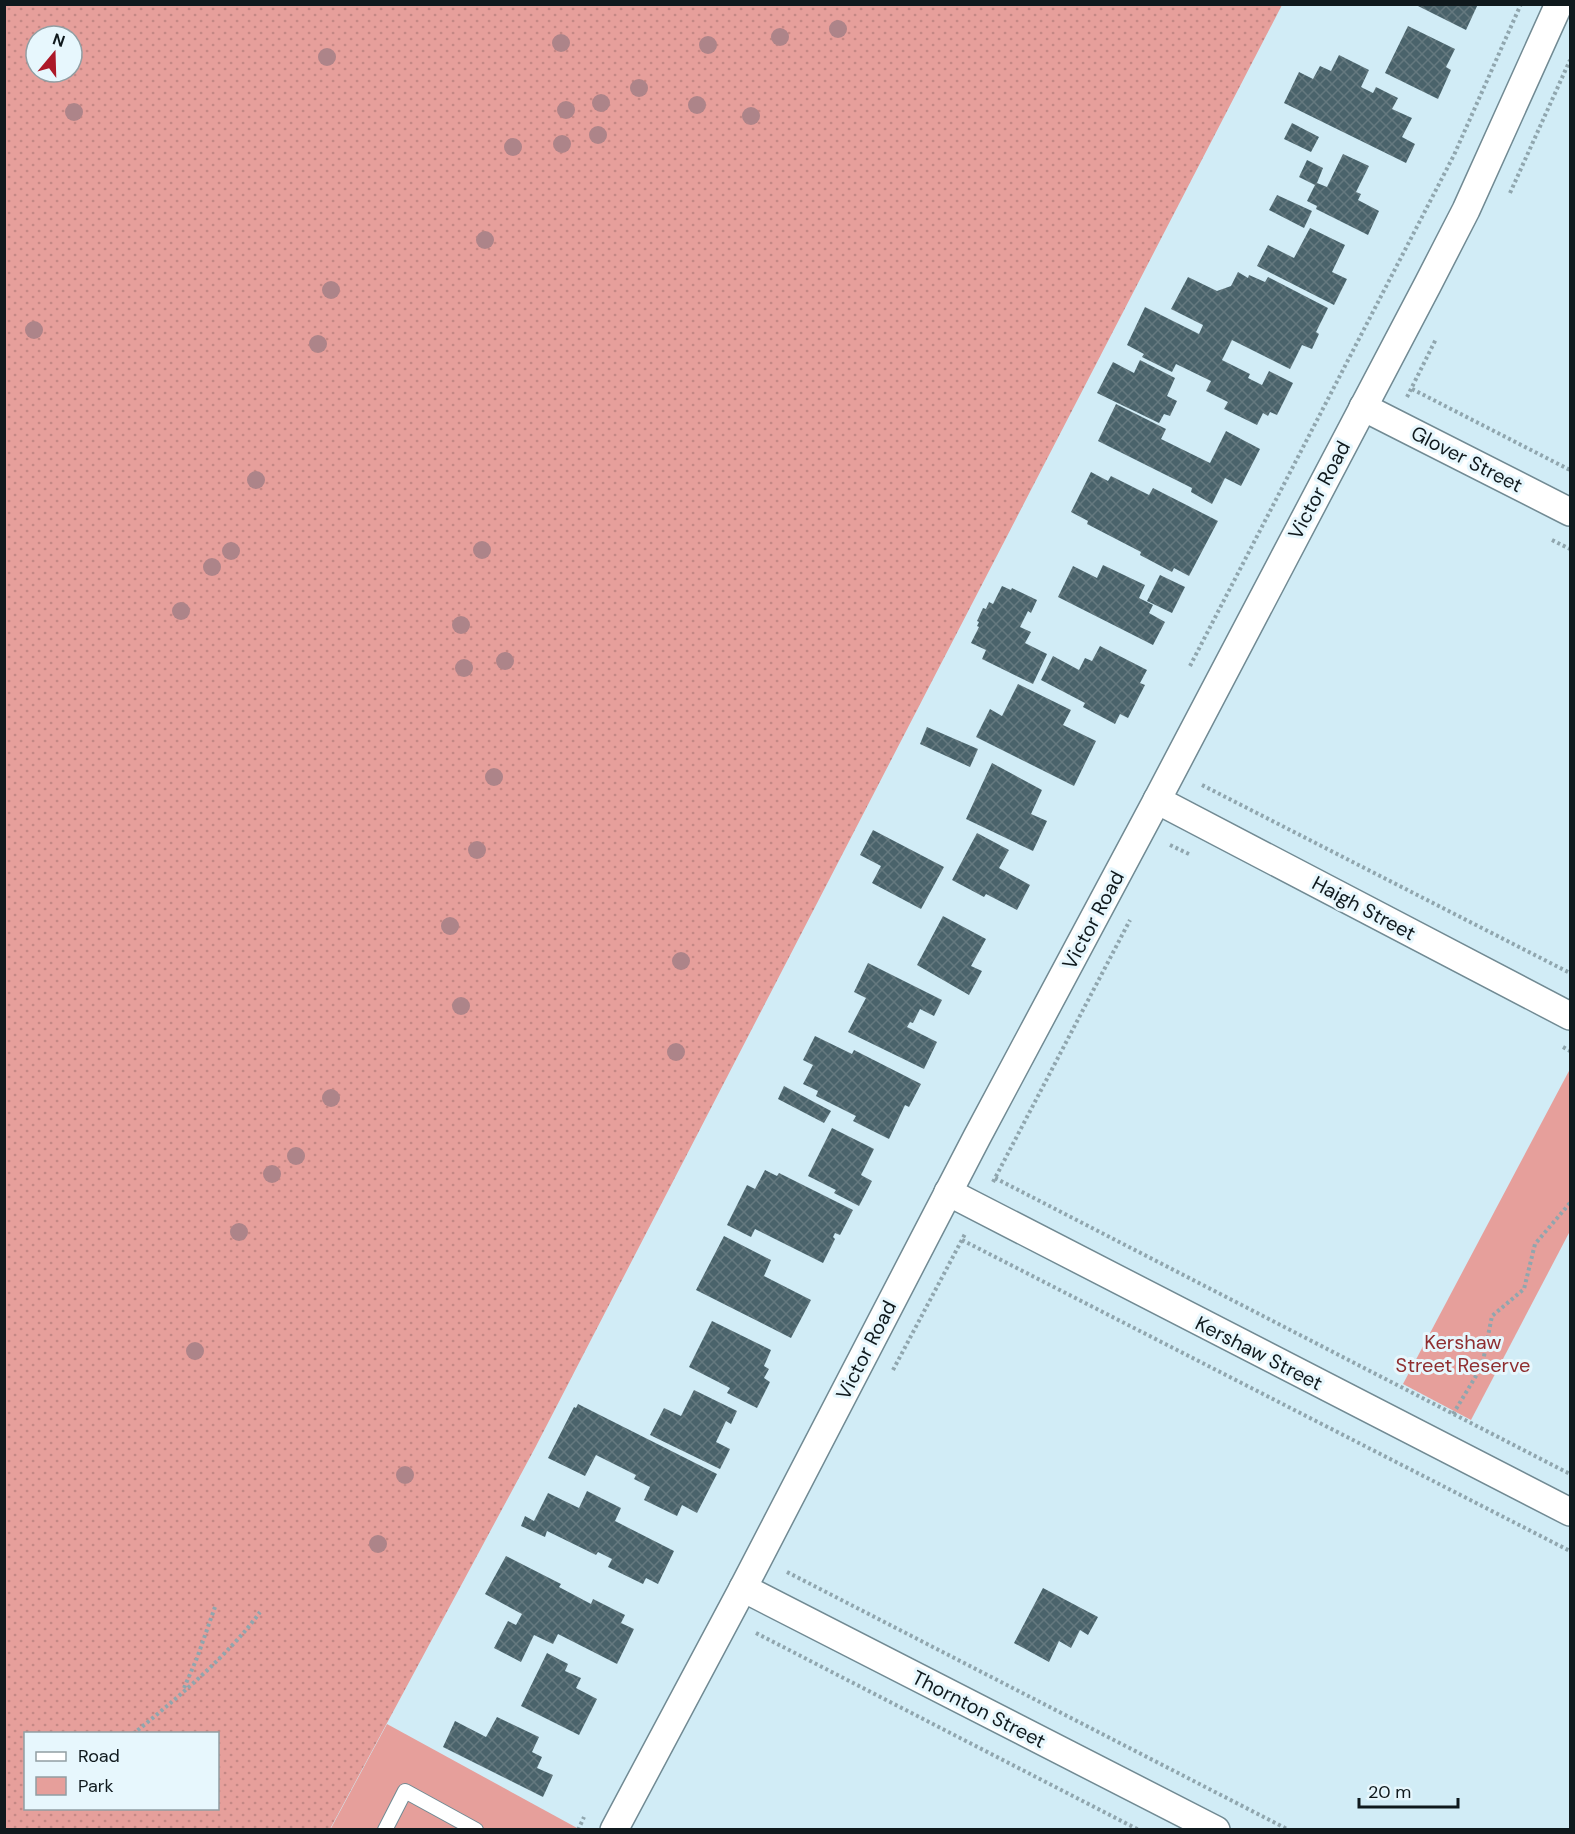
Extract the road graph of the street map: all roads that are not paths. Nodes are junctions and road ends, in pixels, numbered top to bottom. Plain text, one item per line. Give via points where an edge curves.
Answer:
1 (1559, 4) edge
2 (1363, 407) junction
3 (1570, 512) edge
4 (1157, 800) junction
5 (1570, 1016) edge
6 (948, 1192) junction
7 (1570, 1512) edge
8 (743, 1588) junction
9 (385, 1830) edge
10 (476, 1830) edge
11 (614, 1830) edge
12 (1216, 1830) edge

1 - 2 street, Victor Road via 1466,210
2 - 3 street, Glover Street
2 - 4 street, Victor Road
4 - 5 street, Haigh Street
4 - 6 street, Victor Road
6 - 7 street, Kershaw Street
6 - 8 street, Victor Road
8 - 11 street, Victor Road
8 - 12 street, Thornton Street
9 - 10 lane via 405,1791

